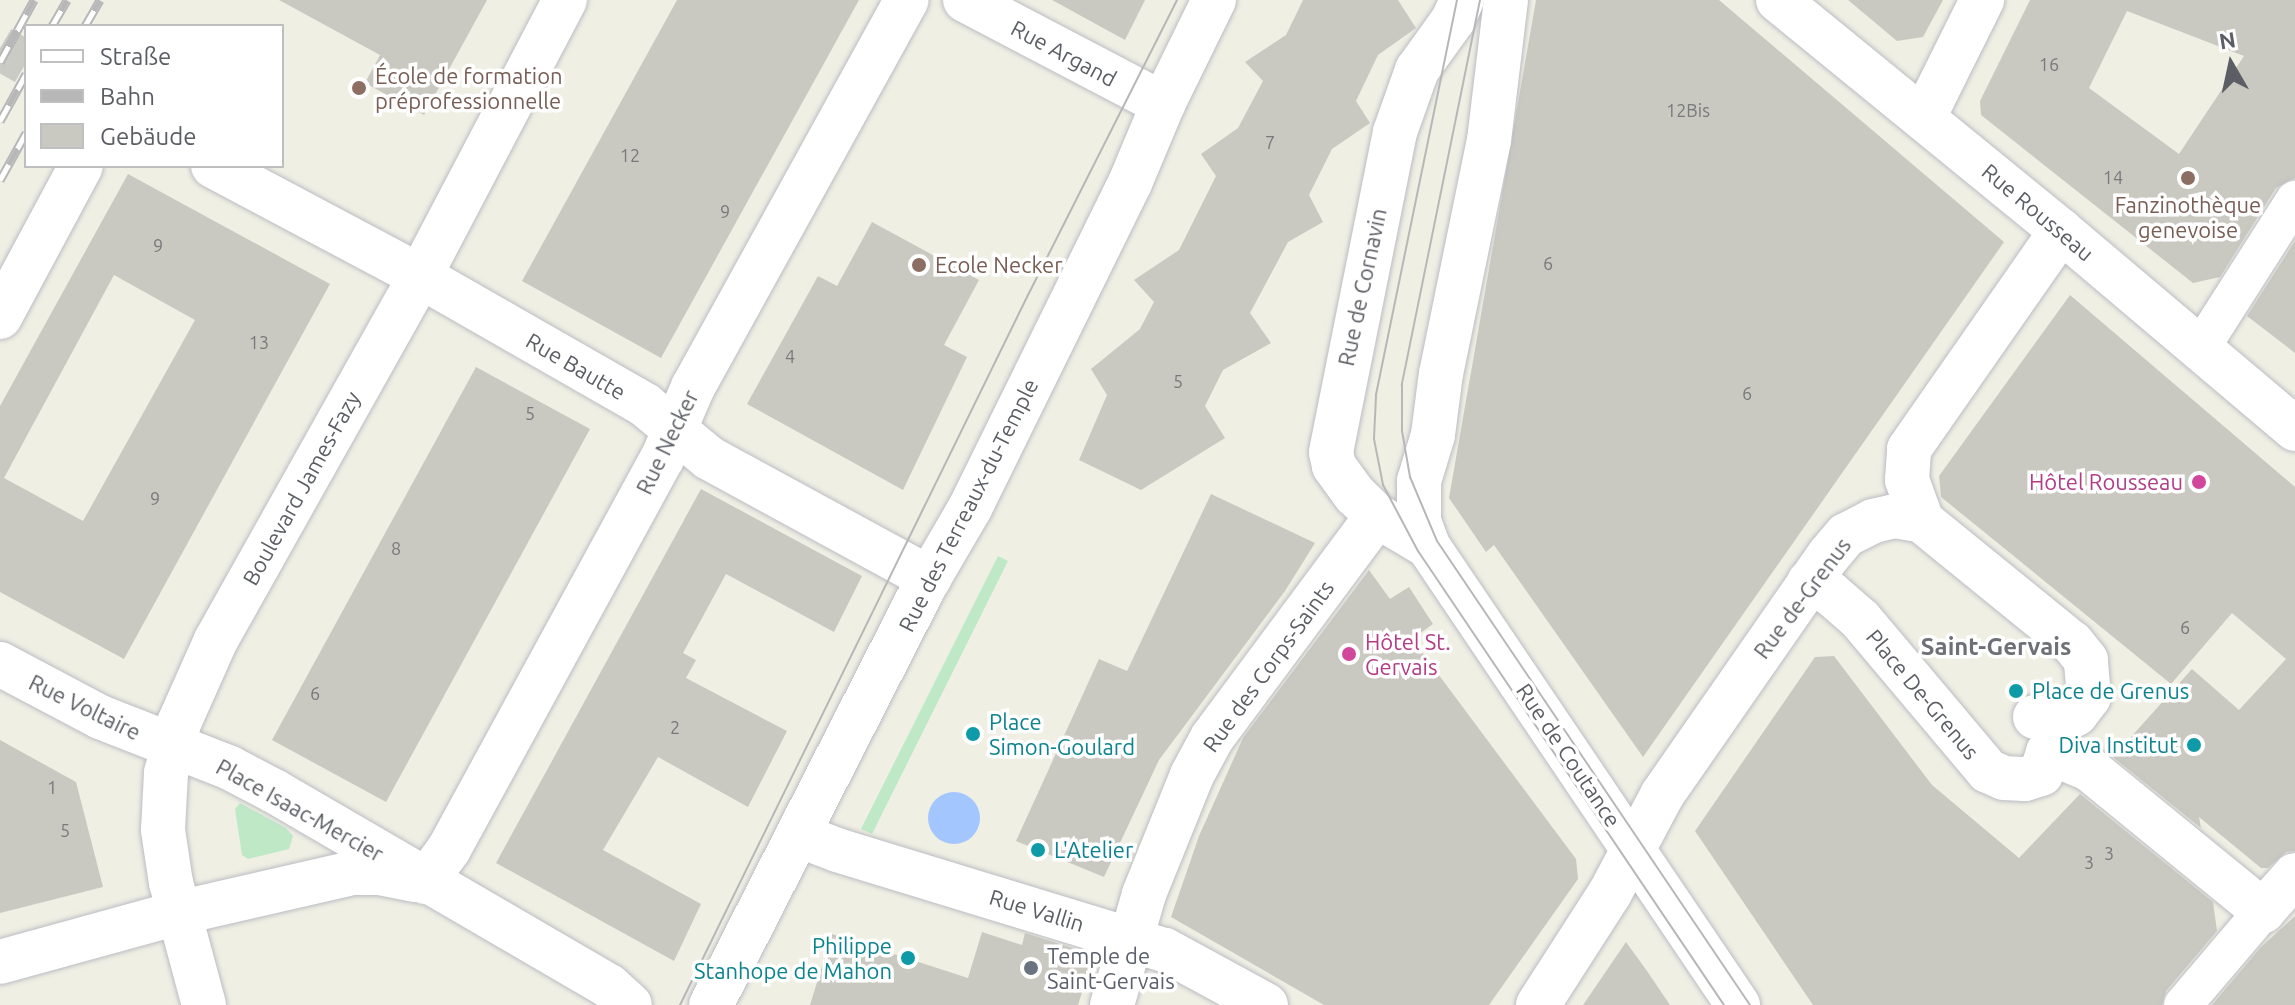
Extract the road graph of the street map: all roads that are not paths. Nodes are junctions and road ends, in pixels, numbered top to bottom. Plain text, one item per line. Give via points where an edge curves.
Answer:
1 (565, 0) edge
2 (907, 0) edge
3 (965, 0) edge
4 (1214, 0) edge
5 (1462, 0) edge
6 (1506, 0) edge
7 (1778, 0) edge
8 (1982, 0) edge
9 (1163, 104) junction
10 (1924, 117) junction
11 (80, 168) edge
12 (217, 168) edge
13 (2295, 200) edge
14 (2061, 231) junction
15 (420, 276) junction
16 (0, 317) edge
17 (2200, 349) junction
18 (2295, 429) edge
19 (673, 432) junction
20 (1922, 521) junction
21 (1367, 532) junction
22 (1428, 546) junction
23 (929, 578) junction
24 (1809, 582) junction
25 (0, 664) edge
26 (2041, 735) junction
27 (172, 746) junction
28 (798, 835) junction
29 (1634, 851) junction
30 (2295, 875) edge
31 (425, 882) junction
32 (2263, 911) junction
33 (178, 913) junction
34 (1130, 938) junction
35 (0, 962) edge
36 (204, 1005) edge
37 (630, 1005) edge
38 (711, 1005) edge
39 (1112, 1005) edge
40 (1266, 1005) edge
41 (1538, 1005) edge
42 (1738, 1005) edge
43 (2183, 1005) edge

1 - 15 street, Boulevard James-Fazy
2 - 19 street, Rue Necker
3 - 9 street, Rue Argand
4 - 9 street, Rue des Terreaux-du-Temple
5 - 21 street, Rue de Cornavin via 1417,70 1395,132 1335,418 1334,466 1355,495
6 - 22 street, Rue de Coutance via 1490,133 1417,498
7 - 10 street, Rue Rousseau
8 - 10 street
9 - 23 street, Rue des Terreaux-du-Temple via 970,508
10 - 14 street, Rue Rousseau
11 - 16 street
12 - 15 street, Rue Bautte
13 - 17 street
14 - 17 street, Rue Rousseau
14 - 20 street via 1909,449 1907,480
15 - 19 street, Rue Bautte via 645,405
15 - 27 street, Boulevard James-Fazy via 190,693
17 - 18 street, Rue Rousseau
19 - 23 street, Rue Bautte via 709,458
19 - 31 street, Rue Necker via 449,849
20 - 24 street, Rue de-Grenus via 1895,516 1846,535
20 - 26 street via 2086,660 2089,697 2076,714
21 - 22 street, Rue de Cornavin
21 - 34 street, Rue des Corps-Saints via 1212,738 1192,775
22 - 29 street, Rue de Coutance
23 - 28 street, Rue des Terreaux-du-Temple
24 - 26 street, Place De-Grenus via 1860,619 1988,771 2004,778 2041,774
24 - 29 street, Rue de-Grenus via 1662,795
25 - 27 street, Rue Voltaire via 100,717
26 - 32 street
27 - 31 street, Place Isaac-Mercier via 274,791
27 - 33 street, Boulevard James-Fazy via 163,830
28 - 34 street, Rue Vallin
28 - 38 street, Rue des Terreaux-du-Temple
29 - 41 street, Rue de-Grenus
29 - 42 street, Rue de Coutance
30 - 32 street
31 - 33 street, Place Isaac-Mercier via 353,873
31 - 37 street, Place Isaac-Mercier via 609,986
32 - 43 street
33 - 35 street, Place Isaac-Mercier
33 - 36 street, Boulevard James-Fazy
34 - 39 street, Rue des Corps-Saints
34 - 40 street, Rue Vallin via 1165,950

